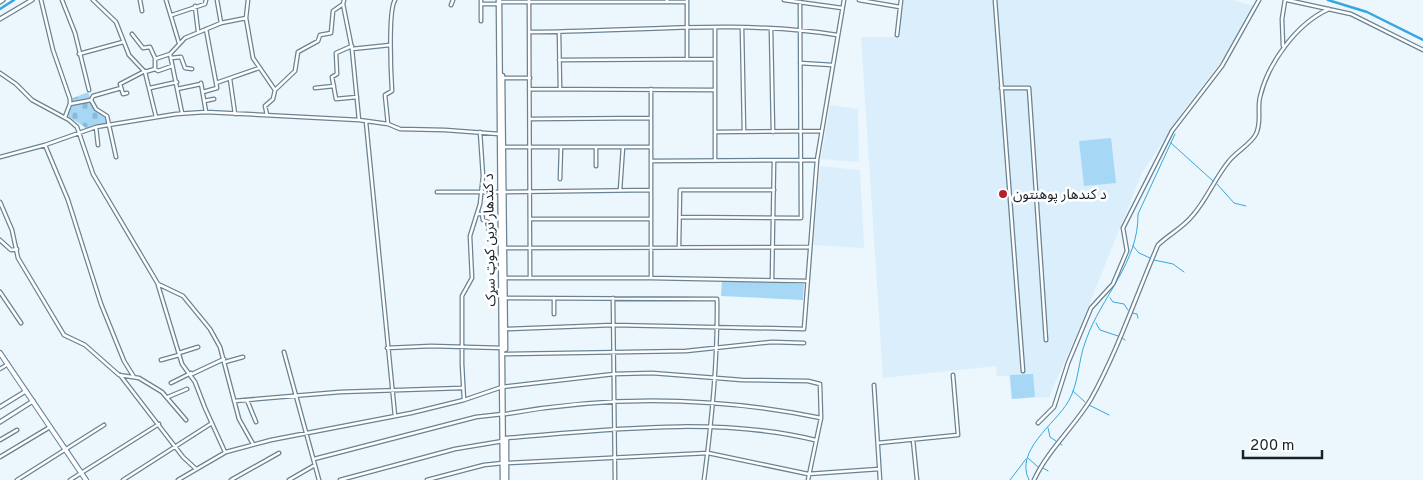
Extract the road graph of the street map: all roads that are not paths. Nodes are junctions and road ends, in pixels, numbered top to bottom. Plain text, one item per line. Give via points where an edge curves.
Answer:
1 (3, 0) edge
2 (32, 0) edge
3 (41, 0) edge
4 (62, 0) edge
5 (93, 0) edge
6 (140, 0) edge
7 (166, 0) edge
8 (206, 0) edge
9 (217, 0) edge
10 (248, 0) edge
11 (344, 0) edge
12 (395, 0) edge
13 (453, 0) edge
14 (784, 0) edge
15 (844, 0) edge
16 (859, 0) edge
17 (901, 0) edge
18 (995, 0) edge
19 (1259, 0) edge
20 (1286, 0) edge
21 (500, 1) edge
22 (529, 1) edge
23 (574, 1) edge
24 (667, 1) edge
25 (687, 1) edge
26 (0, 2) edge
27 (481, 2) edge
28 (800, 2) junction
29 (343, 4) junction
30 (451, 5) dead end
31 (195, 6) junction
32 (900, 7) junction
33 (842, 8) junction
34 (1329, 9) junction
35 (142, 11) dead end
36 (172, 15) junction
37 (246, 18) junction
38 (0, 19) edge
39 (481, 21) dead end
40 (221, 23) junction
41 (715, 28) junction
42 (742, 28) junction
43 (771, 28) junction
44 (206, 29) junction
45 (686, 29) junction
46 (800, 29) junction
47 (198, 31) junction
48 (529, 32) junction
49 (559, 32) junction
50 (132, 34) dead end
51 (838, 35) junction
52 (897, 35) dead end
53 (123, 42) junction
54 (179, 43) junction
55 (390, 45) junction
56 (352, 47) junction
57 (1283, 48) junction
58 (1423, 50) edge
59 (79, 54) junction
60 (170, 54) junction
61 (170, 58) junction
62 (155, 59) junction
63 (687, 59) junction
64 (715, 59) junction
65 (559, 60) junction
66 (800, 63) junction
67 (832, 65) junction
68 (172, 66) junction
69 (192, 68) dead end
70 (259, 68) junction
71 (155, 69) junction
72 (145, 71) junction
73 (0, 73) edge
74 (501, 78) junction
75 (530, 78) junction
76 (230, 79) junction
77 (177, 82) junction
78 (216, 83) junction
79 (334, 86) junction
80 (121, 88) junction
81 (150, 88) junction
82 (316, 88) dead end
83 (1002, 88) junction
84 (177, 89) junction
85 (530, 89) junction
86 (560, 89) junction
87 (651, 89) junction
88 (89, 90) dead end
89 (276, 90) junction
90 (715, 90) junction
91 (203, 92) junction
92 (127, 93) dead end
93 (356, 98) junction
94 (92, 100) junction
95 (214, 100) dead end
96 (204, 101) junction
97 (70, 104) junction
98 (206, 112) junction
99 (182, 114) junction
100 (235, 114) junction
101 (267, 115) junction
102 (65, 117) junction
103 (156, 117) junction
104 (650, 118) junction
105 (530, 119) junction
106 (359, 120) junction
107 (366, 122) junction
108 (388, 124) junction
109 (108, 125) junction
110 (96, 127) junction
111 (801, 131) junction
112 (822, 131) junction
113 (480, 132) junction
114 (715, 132) junction
115 (744, 132) junction
116 (773, 132) junction
117 (80, 133) junction
118 (499, 134) junction
119 (46, 145) junction
120 (98, 145) dead end
121 (503, 147) junction
122 (530, 147) junction
123 (561, 147) junction
124 (596, 147) junction
125 (623, 147) junction
126 (651, 147) junction
127 (0, 157) edge
128 (116, 157) dead end
129 (817, 160) junction
130 (651, 161) junction
131 (715, 161) junction
132 (774, 161) junction
133 (801, 161) junction
134 (596, 166) dead end
135 (560, 179) dead end
136 (620, 190) junction
137 (651, 190) junction
138 (774, 190) junction
139 (480, 191) junction
140 (530, 191) junction
141 (437, 192) dead end
142 (501, 192) junction
143 (0, 202) edge
144 (478, 214) junction
145 (680, 218) junction
146 (773, 218) junction
147 (530, 219) junction
148 (651, 220) junction
149 (489, 233) dead end
150 (0, 240) edge
151 (530, 247) junction
152 (652, 247) junction
153 (680, 247) junction
154 (773, 247) junction
155 (809, 247) junction
156 (504, 248) junction
157 (17, 249) junction
158 (504, 278) junction
159 (530, 278) junction
160 (651, 278) junction
161 (772, 279) junction
162 (807, 281) junction
163 (158, 284) junction
164 (502, 285) junction
165 (0, 292) edge
166 (504, 298) junction
167 (554, 298) junction
168 (613, 298) junction
169 (554, 314) dead end
170 (21, 323) dead end
171 (613, 325) junction
172 (717, 328) junction
173 (505, 329) junction
174 (1046, 340) dead end
175 (804, 343) dead end
176 (198, 347) dead end
177 (461, 347) junction
178 (387, 348) junction
179 (502, 348) junction
180 (718, 348) junction
181 (614, 351) junction
182 (284, 352) dead end
183 (0, 353) edge
184 (179, 354) junction
185 (505, 354) junction
186 (243, 357) dead end
187 (161, 360) dead end
188 (224, 360) junction
189 (8, 364) junction
190 (0, 369) edge
191 (1023, 371) dead end
192 (191, 374) junction
193 (614, 374) junction
194 (119, 375) junction
195 (953, 375) dead end
196 (134, 377) junction
197 (715, 378) junction
198 (171, 383) dead end
199 (874, 385) dead end
200 (504, 387) junction
201 (462, 388) junction
202 (187, 389) dead end
203 (26, 391) junction
204 (392, 391) junction
205 (297, 395) junction
206 (168, 397) junction
207 (247, 400) junction
208 (464, 400) junction
209 (234, 401) junction
210 (33, 402) junction
211 (614, 402) junction
212 (1, 405) edge
213 (713, 405) junction
214 (504, 414) junction
215 (395, 417) junction
216 (821, 418) junction
217 (186, 420) dead end
218 (0, 422) edge
219 (256, 422) dead end
220 (159, 424) junction
221 (212, 424) junction
222 (1038, 424) dead end
223 (104, 426) dead end
224 (50, 427) junction
225 (614, 428) junction
226 (711, 428) junction
227 (17, 430) dead end
228 (307, 434) junction
229 (0, 440) edge
230 (504, 440) junction
231 (815, 440) junction
232 (913, 440) junction
233 (878, 443) junction
234 (253, 444) junction
235 (175, 446) junction
236 (66, 450) junction
237 (225, 452) junction
238 (279, 453) dead end
239 (708, 453) junction
240 (0, 457) edge
241 (615, 457) junction
242 (314, 460) junction
243 (505, 463) junction
244 (315, 465) junction
245 (196, 469) junction
246 (880, 469) junction
247 (81, 473) junction
248 (808, 474) junction
249 (17, 480) edge
250 (70, 480) edge
251 (86, 480) edge
252 (123, 480) edge
253 (178, 480) edge
254 (231, 480) edge
255 (289, 480) edge
256 (319, 480) edge
257 (340, 480) edge
258 (427, 480) edge
259 (505, 480) edge
260 (615, 480) edge
261 (704, 480) edge
262 (808, 480) edge
263 (880, 480) edge
264 (917, 480) edge
265 (1034, 480) edge

1 - 26 street
2 - 38 street
3 - 97 street
4 - 59 street
5 - 53 street via 116,22
6 - 35 street
7 - 36 street
8 - 31 street via 205,4
9 - 40 street
10 - 37 street
11 - 29 street
12 - 55 street
13 - 30 street
14 - 28 street
15 - 33 street
16 - 32 street
17 - 32 street
18 - 83 street
19 - 222 street via 1222,66 1172,131 1123,228 1127,251 1113,284 1091,308 1054,407
20 - 34 street
20 - 57 street via 1282,19
21 - 22 street
21 - 27 street
21 - 74 main road, د کندهار ترين کوټ سړک
22 - 23 street
22 - 48 street
23 - 24 street
24 - 25 street
25 - 45 street
27 - 39 street
28 - 33 street
28 - 46 street
29 - 56 street
29 - 89 street via 333,11 331,33 320,35 318,41 298,52 295,71
31 - 36 street
31 - 47 street
32 - 52 street
33 - 51 street
34 - 57 street via 1310,20
34 - 58 street via 1370,22
36 - 54 street
37 - 40 street
37 - 70 street via 253,58
40 - 44 street
41 - 42 street
41 - 45 street
41 - 64 street
42 - 43 street
42 - 115 street
43 - 46 street
43 - 116 street
44 - 47 street
44 - 78 street
45 - 49 street
45 - 63 street
46 - 51 street
46 - 66 street
47 - 54 street
48 - 49 street
48 - 75 street
49 - 65 street
50 - 62 street via 143,48 150,47
51 - 67 street
53 - 59 street
53 - 72 street via 129,55
54 - 60 street
55 - 56 street
55 - 108 street via 392,91 385,95
56 - 79 street via 336,52 337,74 332,77
56 - 93 street
57 - 265 street via 1260,98 1261,118 1256,136 1227,163 1194,214 1158,245 1114,354 1090,401
59 - 88 street
60 - 61 street
60 - 62 street
61 - 68 street
61 - 69 street via 181,57 185,68
62 - 71 street
63 - 64 street
63 - 65 street
64 - 90 street
65 - 86 street
66 - 67 street
66 - 111 street
67 - 112 street
68 - 71 street
68 - 77 street
70 - 76 street
70 - 89 street
71 - 72 street
72 - 80 street via 120,84
72 - 81 street
73 - 102 street via 32,100
74 - 75 street
74 - 118 main road, د کندهار ترين کوټ سړک
74 - 121 main road, د کندهار ترين کوټ سړک
75 - 85 street
76 - 78 street
76 - 100 street
77 - 81 street
77 - 84 street
78 - 91 street via 216,89
79 - 82 street
79 - 93 street via 338,100
80 - 92 street via 123,94
80 - 94 street via 93,96
81 - 103 street
83 - 174 street via 1029,88
83 - 191 street
84 - 91 street via 201,83
84 - 99 street
85 - 86 street
85 - 105 street
86 - 87 street
87 - 90 street
87 - 104 street
89 - 101 street via 273,99 265,106
90 - 114 street
91 - 96 street
93 - 106 street
94 - 97 street
94 - 109 street via 96,109 106,116
95 - 96 street
96 - 98 street
97 - 102 street
98 - 99 street
98 - 100 street
99 - 103 street
100 - 101 street
101 - 106 street
102 - 117 street
103 - 109 street
104 - 105 street
104 - 126 street
105 - 122 street
106 - 107 street
107 - 108 street
107 - 178 street
108 - 113 street via 400,129
109 - 110 street
109 - 128 street
110 - 117 street
110 - 120 street
111 - 112 street
111 - 116 street
111 - 133 street
112 - 129 street
113 - 118 street
113 - 139 street via 483,176
114 - 115 street
114 - 131 street
115 - 116 street
117 - 119 street
117 - 163 street via 93,174
118 - 142 main road, د کندهار ترين کوټ سړک
119 - 127 street
119 - 196 street via 68,200 101,304 124,361
121 - 122 street
121 - 142 main road, د کندهار ترين کوټ سړک
122 - 123 street
122 - 140 street
123 - 124 street
123 - 135 street
124 - 125 street
124 - 134 street
125 - 126 street
125 - 136 street
126 - 130 street
129 - 133 street
129 - 155 street
130 - 131 street
130 - 137 street
131 - 132 street
132 - 133 street
132 - 138 street
133 - 146 street via 801,218
136 - 137 street
136 - 140 street
137 - 148 street
138 - 145 street via 680,190
138 - 146 street
139 - 141 street
139 - 142 street
139 - 144 street
140 - 142 street
140 - 147 street
142 - 156 main road, د کندهار ترين کوټ سړک
142 - 164 main road, د کندهار ترين کوټ سړک
143 - 157 street
144 - 149 street via 488,222
144 - 177 street via 470,236 472,278 462,296
145 - 146 street
145 - 153 street
146 - 154 street
147 - 148 street
147 - 151 street
148 - 152 street
150 - 157 street via 6,248
151 - 152 street
151 - 156 street
151 - 159 street
152 - 153 street
152 - 160 street
153 - 154 street
154 - 155 street
154 - 161 street
155 - 162 street
156 - 158 main road, د کندهار ترين کوټ سړک
157 - 194 street via 18,258 64,335 85,345
158 - 159 street
158 - 164 main road, د کندهار ترين کوټ سړک
159 - 160 street
160 - 161 street
161 - 162 street
162 - 172 street via 804,329
163 - 184 street
163 - 188 street via 183,296 196,308 210,328
164 - 166 main road, د کندهار ترين کوټ سړک
164 - 179 main road, د کندهار ترين کوټ سړک
165 - 170 street
166 - 167 street
166 - 173 main road, د کندهار ترين کوټ سړک
167 - 168 street
167 - 169 street
168 - 171 street
168 - 172 street via 717,299
171 - 172 street
171 - 173 street
171 - 181 street
172 - 180 street
173 - 185 main road, د کندهار ترين کوټ سړک
175 - 180 street via 772,342
176 - 184 street
177 - 178 street
177 - 179 street
177 - 201 street
178 - 204 street
179 - 200 main road, د کندهار ترين کوټ سړک
180 - 181 street
180 - 197 street
181 - 185 street
181 - 193 street
182 - 205 street
183 - 189 main road
184 - 187 street
184 - 192 street via 182,364
185 - 200 main road, د کندهار ترين کوټ سړک
186 - 188 street
188 - 192 street
188 - 209 street
189 - 190 street
189 - 203 main road
192 - 198 street
192 - 221 street
193 - 197 street via 652,373
193 - 200 street
193 - 211 street
194 - 196 street
194 - 220 street
195 - 232 street via 958,435
196 - 206 street
197 - 213 street
197 - 216 street via 820,384
199 - 233 street
200 - 208 street
200 - 214 main road, د کندهار ترين کوټ سړک
201 - 204 street
201 - 208 street
202 - 206 street
203 - 210 main road
203 - 212 street
204 - 205 street
204 - 215 street
205 - 207 street
205 - 228 street
206 - 217 street via 174,409
207 - 209 street
207 - 219 street
208 - 215 street
209 - 234 street via 239,419
210 - 218 street
210 - 224 main road
211 - 213 street via 658,400
211 - 214 street
211 - 225 street
213 - 216 street via 777,409
213 - 226 street
214 - 230 main road, د کندهار ترين کوټ سړک
214 - 242 street via 476,417
215 - 228 street
216 - 231 street
220 - 235 street
220 - 247 street
221 - 235 street
221 - 237 street
223 - 236 street
224 - 236 main road
224 - 240 street
225 - 226 street
225 - 230 street
225 - 241 street
226 - 231 street via 778,433
226 - 239 street
227 - 229 street
228 - 234 street
228 - 242 street
230 - 243 main road, د کندهار ترين کوټ سړک
230 - 257 street via 454,449
231 - 248 street
232 - 233 street
232 - 264 street
233 - 246 street
234 - 237 street
235 - 245 street
235 - 252 street
236 - 247 main road
236 - 249 street
237 - 245 street
238 - 254 street
239 - 241 street
239 - 248 street
239 - 261 street
241 - 243 street
241 - 260 street
242 - 244 street
243 - 258 street via 484,465
243 - 259 main road, د کندهار ترين کوټ سړک
244 - 255 street
244 - 256 street
245 - 253 street
246 - 248 street
246 - 263 street
247 - 250 street
247 - 251 main road
248 - 262 street

